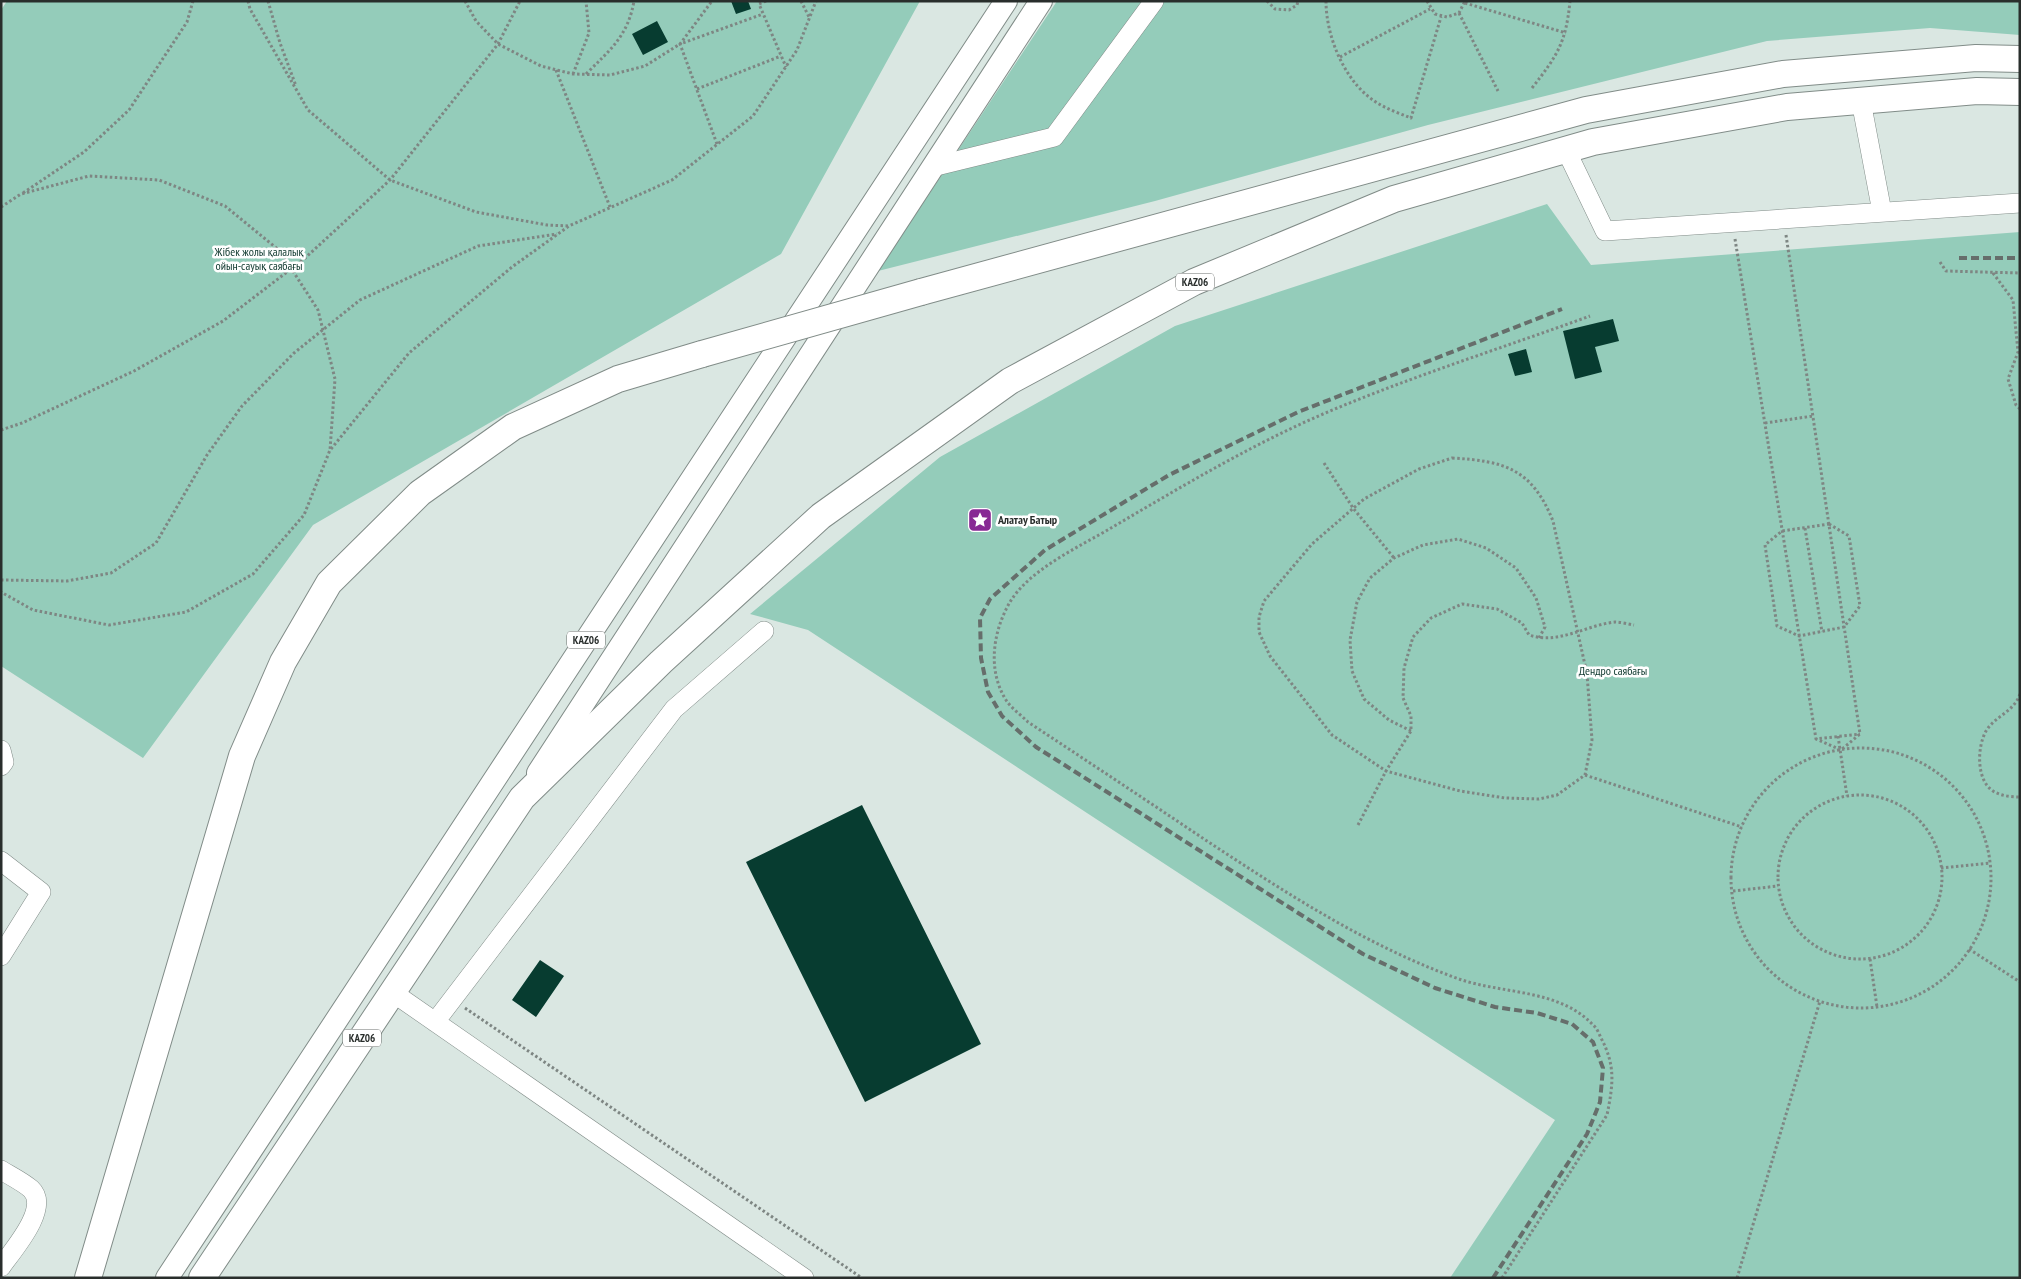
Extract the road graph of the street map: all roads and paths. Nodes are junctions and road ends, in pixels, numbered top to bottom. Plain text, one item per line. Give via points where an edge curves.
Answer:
1 (193, 1) edge
2 (248, 1) edge
3 (268, 1) edge
4 (465, 1) edge
5 (520, 1) edge
6 (586, 1) edge
7 (634, 1) edge
8 (712, 1) edge
9 (766, 1) edge
10 (801, 1) edge
11 (816, 1) edge
12 (1006, 1) edge
13 (1041, 1) edge
14 (1154, 1) edge
15 (1267, 1) edge
16 (1298, 1) edge
17 (1326, 1) edge
18 (1427, 1) edge
19 (1570, 1) edge
20 (1465, 2) edge
21 (1430, 9) junction
22 (1459, 13) junction
23 (763, 14) junction
24 (1441, 17) junction
25 (809, 18) junction
26 (1566, 33) junction
27 (498, 44) junction
28 (680, 44) junction
29 (781, 56) junction
30 (1340, 56) junction
31 (2020, 59) edge
32 (786, 67) junction
33 (555, 70) junction
34 (573, 74) junction
35 (585, 74) junction
36 (1532, 88) dead end
37 (697, 89) junction
38 (1498, 91) dead end
39 (2020, 92) edge
40 (300, 96) junction
41 (1861, 101) junction
42 (717, 144) junction
43 (1566, 150) junction
44 (932, 167) junction
45 (390, 180) junction
46 (21, 194) junction
47 (2020, 203) edge
48 (1, 207) edge
49 (610, 207) junction
50 (1882, 212) junction
51 (1783, 219) junction
52 (1733, 222) junction
53 (569, 226) junction
54 (558, 234) junction
55 (1940, 262) dead end
56 (291, 269) junction
57 (1993, 273) junction
58 (2020, 273) edge
59 (1590, 316) dead end
60 (322, 330) junction
61 (2019, 351) edge
62 (2020, 409) edge
63 (1813, 416) junction
64 (1765, 423) junction
65 (1, 430) edge
66 (330, 450) junction
67 (1324, 462) dead end
68 (1354, 508) junction
69 (1829, 524) junction
70 (1805, 528) junction
71 (1782, 531) junction
72 (1394, 558) junction
73 (1, 580) edge
74 (1, 592) edge
75 (1634, 625) dead end
76 (1844, 627) junction
77 (764, 631) dead end
78 (1822, 632) junction
79 (1578, 633) junction
80 (1799, 636) junction
81 (1539, 638) junction
82 (2020, 694) edge
83 (2019, 702) edge
84 (1411, 731) junction
85 (1860, 734) junction
86 (1838, 736) junction
87 (1816, 739) junction
88 (1, 750) edge
89 (1841, 750) junction
90 (1, 766) edge
91 (1386, 771) junction
92 (1585, 775) junction
93 (1847, 796) junction
94 (2020, 797) edge
95 (522, 798) junction
96 (1358, 825) dead end
97 (1742, 827) junction
98 (1, 862) edge
99 (1990, 863) junction
100 (1941, 868) junction
101 (1778, 886) junction
102 (1733, 891) junction
103 (1970, 949) junction
104 (1, 956) edge
105 (1870, 959) junction
106 (2020, 982) edge
107 (392, 992) junction
108 (452, 999) junction
109 (1820, 1001) junction
110 (1877, 1007) junction
111 (435, 1022) junction
112 (1, 1170) edge
113 (1, 1267) edge
114 (88, 1278) edge
115 (167, 1278) edge
116 (202, 1278) edge
117 (804, 1278) edge
118 (862, 1278) edge
119 (1502, 1278) edge
120 (1737, 1278) edge

1 - 46 path via 187,22 129,110 84,152
2 - 40 path
3 - 40 path
4 - 27 path via 476,21
5 - 27 path
6 - 34 path via 589,33
7 - 35 path via 631,17 618,43
8 - 28 path
9 - 23 path via 759,4
10 - 25 path
11 - 25 path
12 - 115 main road, KАZ06
13 - 44 main road, KАZ06
14 - 44 street via 1054,137
15 - 16 path via 1275,8 1289,10
17 - 30 path via 1326,20
18 - 21 path
19 - 26 path
20 - 22 path
20 - 26 path
21 - 24 path
21 - 30 path
22 - 24 path
22 - 38 path
23 - 28 path
23 - 29 path
24 - 30 path via 1411,118 1378,104 1350,79
25 - 32 path via 797,50
26 - 36 path via 1557,56
27 - 33 path
27 - 45 path
28 - 35 path via 645,66 610,75
28 - 37 path
29 - 32 path
29 - 37 path
31 - 114 highway, bridge via 1976,58 1783,74 1586,110 702,354 618,379 513,427 420,493 328,583 284,662 242,756
32 - 42 path via 753,116
33 - 34 path
33 - 49 path
34 - 35 path
37 - 42 path
39 - 41 highway, KАZ06 via 1977,91
40 - 45 path via 308,110
41 - 43 highway, KАZ06 via 1787,107 1593,142
41 - 50 street
42 - 49 path via 672,180
43 - 52 street via 1605,231
43 - 95 highway, KАZ06 via 1394,198 1194,282 1010,381 821,516 661,662
44 - 95 main road, KАZ06
45 - 53 path via 476,212
45 - 56 path
46 - 48 path
46 - 56 path via 89,176 160,180 225,206 280,251
47 - 50 street
49 - 53 path
50 - 51 street
51 - 52 street
51 - 63 path
52 - 64 path
53 - 54 path
54 - 60 path via 478,246 360,300
54 - 66 path via 512,267 409,353
55 - 57 path via 1946,271
56 - 60 path via 318,310
56 - 65 path via 223,321 150,362 22,424
57 - 58 path
57 - 61 path via 2013,300
59 - 119 path via 1324,414 1222,462 1051,564 1022,587 1010,602 993,650 996,679 1006,700 1028,722 1295,900 1361,936 1460,979 1546,997 1594,1025 1610,1056 1612,1088 1607,1115
60 - 66 path via 335,379
60 - 73 path via 294,353 242,406 206,455 156,543 111,573 67,581
61 - 62 path via 2008,379
63 - 64 path
63 - 69 path
64 - 71 path
66 - 74 path via 304,515 253,574 186,612 109,625 33,610
67 - 68 path
68 - 72 path
68 - 79 path via 1364,499 1419,469 1452,458 1484,460 1517,471 1544,498 1554,521
68 - 91 path via 1312,544 1269,594 1259,618 1259,632 1270,656 1332,735
69 - 70 path
69 - 76 path
69 - 76 path via 1850,536 1860,606
70 - 71 path
70 - 78 path
71 - 80 path
71 - 80 path via 1766,545 1777,626
72 - 81 path via 1423,545 1458,539 1486,548 1516,568 1536,598 1545,627
72 - 84 path via 1370,578 1357,602 1350,640 1352,671 1364,699 1389,720
75 - 79 path via 1615,622
76 - 78 path
76 - 85 path
77 - 108 street via 674,710
78 - 80 path
79 - 81 path
79 - 92 path via 1587,674 1592,740
80 - 87 path
81 - 84 path via 1529,635 1522,623 1497,609 1462,604 1431,618 1413,637 1404,668 1403,698 1410,716
82 - 83 path
83 - 94 path via 1987,729 1981,743 1980,760 1983,780 1993,791 2008,797
84 - 91 path
85 - 86 path
85 - 89 path
86 - 87 path
86 - 89 path
87 - 89 path
88 - 90 street via 4,762
89 - 93 path
89 - 97 path via 1788,770 1761,796
89 - 99 path via 1894,752 1920,762 1944,777 1978,820
91 - 92 path via 1460,791 1539,799 1557,795
91 - 96 path
92 - 97 path
93 - 100 path via 1880,797 1906,809 1926,829 1939,854
93 - 101 path via 1811,811 1792,831 1780,858
95 - 107 highway, KАZ06
97 - 102 path via 1733,863
98 - 104 street via 41,892
99 - 100 path
99 - 103 path via 1987,911
100 - 105 path via 1940,897 1928,923 1908,944
101 - 102 path
101 - 105 path via 1786,914 1808,941 1826,953
102 - 109 path via 1745,935 1766,966 1794,989
103 - 106 path
103 - 110 path via 1949,974 1934,985 1901,1001
105 - 110 path
107 - 111 street
107 - 116 highway, KАZ06
108 - 111 street
108 - 118 path
109 - 110 path via 1846,1007
109 - 120 path
111 - 117 street
112 - 113 street via 33,1190 37,1202 33,1222

